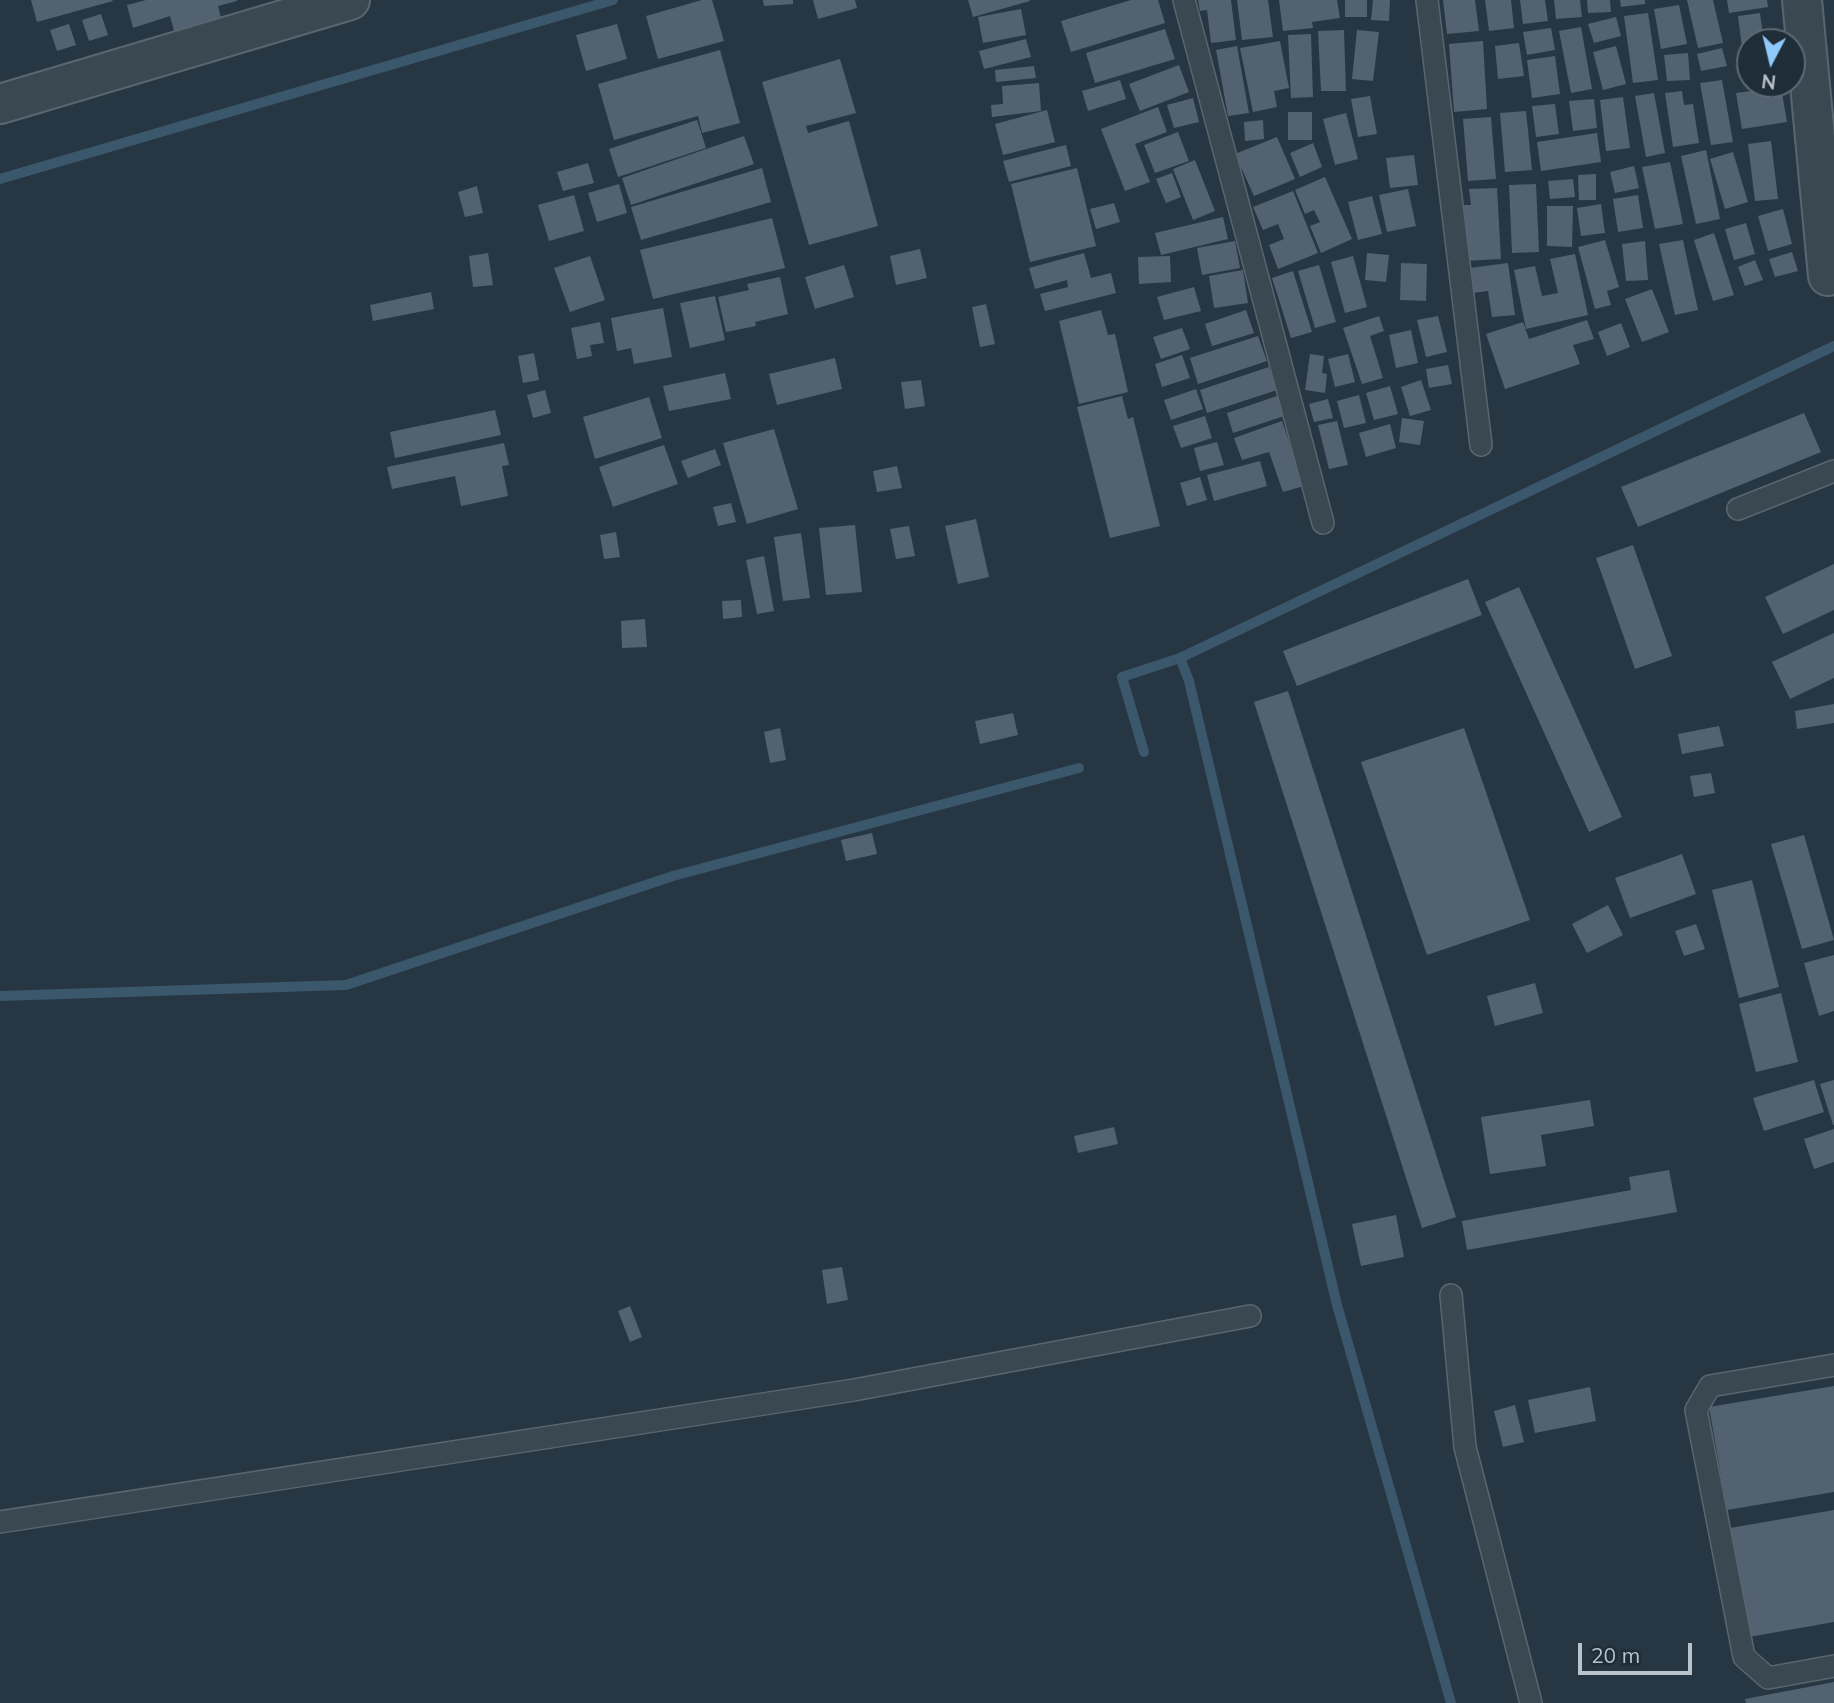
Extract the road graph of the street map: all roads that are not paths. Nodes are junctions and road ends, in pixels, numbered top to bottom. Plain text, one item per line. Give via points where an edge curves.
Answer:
1 (350, 0) edge
2 (1184, 0) edge
3 (1427, 0) edge
4 (1802, 0) edge
5 (312, 5) edge
6 (0, 104) edge
7 (1828, 276) dead end
8 (1481, 445) dead end
9 (1834, 471) edge
10 (1738, 509) dead end
11 (1323, 523) dead end
12 (1451, 1295) dead end
13 (1250, 1316) dead end
14 (1834, 1365) edge
15 (0, 1521) edge
16 (1834, 1666) edge
17 (1531, 1703) edge

1 - 5 street
2 - 11 lane
3 - 8 lane
4 - 7 street
5 - 6 street
9 - 10 lane
12 - 17 lane via 1465,1447
13 - 15 lane via 854,1391
14 - 16 lane via 1710,1386 1696,1410 1744,1657 1768,1678

